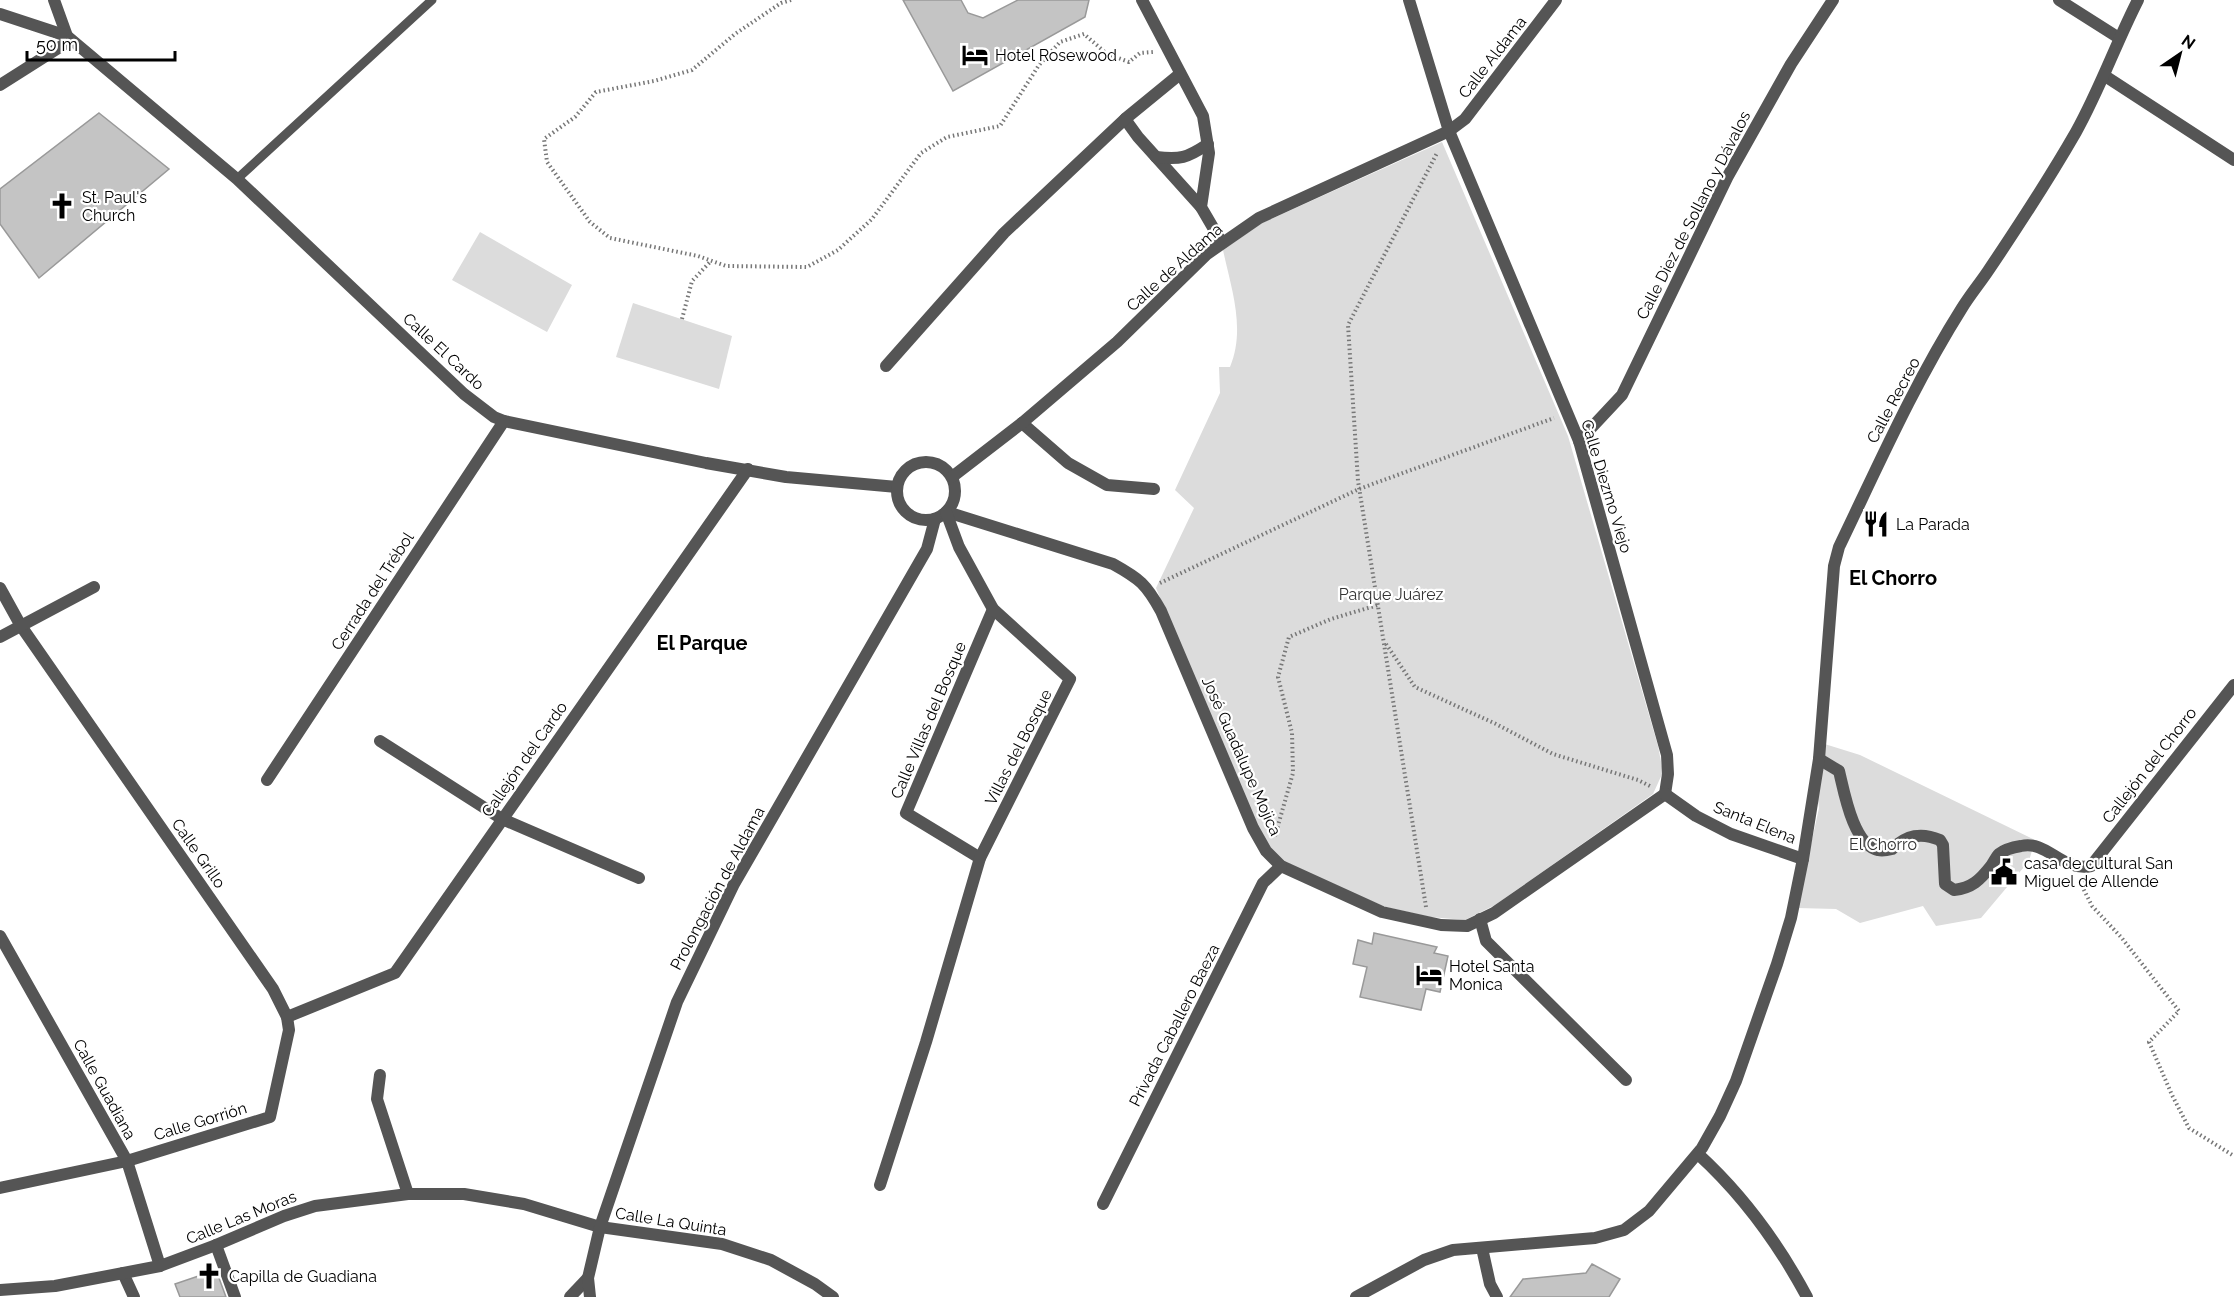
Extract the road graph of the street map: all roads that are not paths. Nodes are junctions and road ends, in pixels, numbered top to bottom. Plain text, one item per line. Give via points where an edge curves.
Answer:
1 (54, 0) edge
2 (432, 0) edge
3 (1142, 0) edge
4 (1408, 0) edge
5 (1556, 0) edge
6 (1833, 0) edge
7 (2059, 0) edge
8 (2138, 0) edge
9 (0, 14) edge
10 (69, 38) junction
11 (2119, 38) junction
12 (1180, 74) junction
13 (2105, 76) junction
14 (0, 85) edge
15 (1125, 119) junction
16 (1449, 131) junction
17 (1208, 144) junction
18 (1156, 157) junction
19 (2234, 160) edge
20 (237, 178) junction
21 (1201, 207) junction
22 (1222, 243) junction
23 (886, 366) dead end
24 (504, 421) junction
25 (1022, 423) junction
26 (1579, 441) junction
27 (748, 469) junction
28 (952, 477) junction
29 (897, 488) junction
30 (1154, 489) dead end
31 (943, 514) junction
32 (94, 587) dead end
33 (0, 588) edge
34 (993, 609) junction
35 (21, 627) junction
36 (0, 637) edge
37 (2234, 685) edge
38 (380, 741) dead end
39 (1819, 759) junction
40 (267, 780) dead end
41 (1665, 794) junction
42 (502, 819) junction
43 (980, 858) junction
44 (1803, 859) junction
45 (1281, 866) junction
46 (639, 879) dead end
47 (1480, 919) junction
48 (0, 936) edge
49 (287, 1017) junction
50 (380, 1075) dead end
51 (1626, 1080) dead end
52 (270, 1117) joint
53 (1698, 1154) junction
54 (127, 1161) junction
55 (880, 1185) dead end
56 (0, 1188) edge
57 (408, 1194) junction
58 (1103, 1204) dead end
59 (600, 1227) junction
60 (216, 1245) junction
61 (1482, 1248) junction
62 (160, 1266) junction
63 (123, 1273) junction
64 (588, 1278) junction
65 (0, 1290) edge
66 (134, 1297) edge
67 (236, 1297) edge
68 (570, 1297) edge
69 (590, 1297) edge
70 (833, 1297) edge
71 (1356, 1297) edge
72 (1497, 1297) edge
73 (1807, 1297) edge

1 - 10 street
2 - 20 lane
3 - 12 street
4 - 16 street, Calle Diezmo Viejo
5 - 16 street, Calle Aldama via 1465,118
6 - 26 street, Calle Diez de Sollano y Dávalos via 1791,64 1728,176 1622,395
7 - 11 street
8 - 11 street, Calle Recreo
9 - 10 street, Calle El Cardo
10 - 14 street
10 - 20 street, Calle El Cardo
11 - 13 street, Calle Recreo
12 - 15 street
12 - 17 street via 1203,116
13 - 19 street
13 - 39 street, Calle Recreo via 2050,176 1962,308 1912,396 1839,547 1834,566
15 - 18 street
15 - 23 street via 1004,233
16 - 22 street, Calle de Aldama via 1259,218
16 - 26 street, Calle Diezmo Viejo
17 - 18 street via 1178,159
17 - 21 street
18 - 21 street
20 - 24 street, Calle El Cardo via 464,394
21 - 22 street
22 - 25 street, Calle de Aldama via 1118,342
24 - 27 street, Calle El Cardo
24 - 40 street, Cerrada del Trébol
25 - 28 street, Calle de Aldama
25 - 30 street via 1068,463 1107,485
26 - 41 street, Calle Diezmo Viejo via 1667,755
27 - 29 street, Calle El Cardo via 786,477
27 - 42 street, Callejón del Cardo
28 - 29 street via 939,465 924,461 907,468
28 - 31 street via 954,500
29 - 31 street via 900,505 910,515 924,520
31 - 34 street
31 - 45 street, José Guadalupe Mojica via 1113,564 1149,588 1253,828
31 - 59 street, Prolongación de Aldama via 927,549 709,934 677,1002
32 - 35 street
33 - 35 street, Calle Grillo
34 - 43 street, Villas del Bosque via 1070,679
34 - 43 street, Calle Villas del Bosque via 906,813
35 - 36 street
35 - 49 street, Calle Grillo via 273,989
37 - 39 street, Callejón del Chorro via 2091,866 2073,867 2042,849 2020,846 2000,854 1967,889 1954,890 1946,884 1941,840 1919,834 1902,840 1892,849 1877,850 1865,842 1852,821 1839,771
38 - 42 street
39 - 44 street, Calle Recreo
41 - 44 street, Santa Elena via 1731,834
41 - 47 street, José Guadalupe Mojica
42 - 46 street
42 - 49 street, Callejón del Cardo via 395,973
43 - 55 street
44 - 53 street, Calle Recreo via 1791,918 1753,1033 1720,1116
45 - 47 street, José Guadalupe Mojica via 1382,912 1441,925 1467,926
45 - 58 street, Privada Caballero Baeza via 1263,883
47 - 51 street via 1486,941
48 - 54 street, Calle Guadiana
49 - 52 street, Calle Grillo via 289,1030
50 - 57 street via 377,1099
52 - 54 street, Calle Gorrión
53 - 61 street, Calle Recreo via 1648,1211 1623,1230 1595,1238
53 - 73 street via 1755,1214
54 - 56 street, Calle Gorrión
54 - 62 street, Calle Guadiana
57 - 59 street, Calle Las Moras via 464,1194 524,1204
57 - 60 street, Calle Las Moras via 315,1206
59 - 64 street, Prolongación de Aldama
59 - 70 street, Calle La Quinta via 722,1244 771,1260
60 - 62 street, Calle Las Moras
60 - 67 street
61 - 71 street, Calle Recreo via 1424,1260
61 - 72 street
62 - 63 street, Calle Las Moras
63 - 65 street, Calle Las Moras via 55,1286
63 - 66 street
64 - 68 street
64 - 69 street, Prolongación de Aldama

